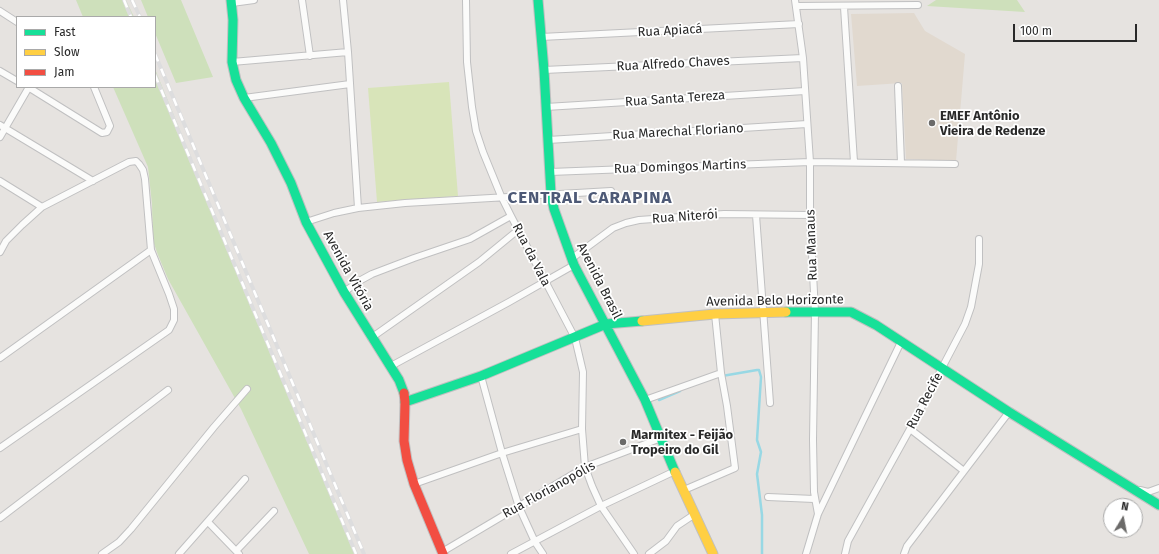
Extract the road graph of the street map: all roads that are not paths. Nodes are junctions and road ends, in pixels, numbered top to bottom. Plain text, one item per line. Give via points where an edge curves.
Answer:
1 (254, 0) edge
2 (302, 0) edge
3 (343, 0) edge
4 (466, 0) edge
5 (538, 0) edge
6 (231, 1) edge
7 (796, 3) edge
8 (918, 5) dead end
9 (844, 7) junction
10 (0, 11) edge
11 (16, 21) edge
12 (799, 24) junction
13 (540, 37) junction
14 (348, 52) junction
15 (310, 56) junction
16 (803, 58) junction
17 (232, 62) junction
18 (544, 70) junction
19 (0, 71) edge
20 (16, 80) edge
21 (350, 84) junction
22 (898, 86) dead end
23 (27, 88) edge
24 (30, 88) edge
25 (94, 88) edge
26 (805, 91) junction
27 (244, 98) junction
28 (546, 107) junction
29 (807, 124) junction
30 (2, 127) edge
31 (0, 137) edge
32 (548, 140) junction
33 (810, 162) junction
34 (854, 162) junction
35 (901, 163) junction
36 (955, 164) dead end
37 (550, 172) junction
38 (0, 181) edge
39 (92, 182) junction
40 (611, 191) dead end
41 (551, 194) junction
42 (501, 196) junction
43 (42, 207) junction
44 (358, 208) junction
45 (756, 215) junction
46 (810, 215) junction
47 (511, 216) junction
48 (306, 222) junction
49 (518, 230) junction
50 (979, 239) dead end
51 (3, 240) edge
52 (150, 250) junction
53 (0, 252) edge
54 (572, 262) junction
55 (545, 282) junction
56 (344, 292) junction
57 (763, 312) junction
58 (815, 312) junction
59 (715, 314) junction
60 (606, 324) junction
61 (372, 338) junction
62 (575, 338) junction
63 (901, 342) junction
64 (0, 358) edge
65 (391, 366) junction
66 (942, 368) junction
67 (721, 373) junction
68 (481, 376) junction
69 (247, 389) dead end
70 (168, 390) dead end
71 (645, 400) junction
72 (405, 402) junction
73 (770, 403) dead end
74 (1009, 412) junction
75 (582, 429) junction
76 (910, 430) junction
77 (662, 438) junction
78 (0, 448) edge
79 (502, 453) junction
80 (585, 467) junction
81 (675, 471) junction
82 (964, 471) junction
83 (245, 479) dead end
84 (414, 484) junction
85 (1159, 488) edge
86 (1133, 489) junction
87 (684, 490) junction
88 (768, 497) dead end
89 (814, 498) junction
90 (1159, 505) edge
91 (519, 506) junction
92 (601, 506) junction
93 (274, 511) dead end
94 (695, 514) junction
95 (818, 514) junction
96 (0, 518) edge
97 (208, 522) junction
98 (535, 542) junction
99 (238, 553) edge
100 (443, 553) edge
101 (102, 554) edge
102 (180, 554) edge
103 (511, 554) edge
104 (543, 554) edge
105 (634, 554) edge
106 (649, 554) edge
107 (713, 554) edge
108 (806, 554) edge
109 (845, 554) edge
110 (904, 554) edge

1 - 6 street
2 - 15 street
3 - 14 street
4 - 42 street, Rua da Vala via 467,62 476,131
5 - 13 street, Avenida Brasil
6 - 17 street, Avenida Vitória
7 - 9 street
7 - 12 street, Rua Manaus
8 - 9 street
9 - 34 street
10 - 11 street
12 - 13 street, Rua Apiacá
12 - 16 street, Rua Manaus
13 - 18 street, Avenida Brasil
14 - 15 street
14 - 21 street
15 - 17 street
16 - 18 street, Rua Alfredo Chaves
16 - 26 street, Rua Manaus
17 - 27 street, Avenida Vitória via 234,76
18 - 28 street, Avenida Brasil
19 - 20 street
21 - 27 street
21 - 44 street
22 - 35 street
23 - 30 street
24 - 25 street via 102,133 107,132 110,126
26 - 28 street, Rua Santa Tereza
26 - 29 street, Rua Manaus
27 - 48 street, Avenida Vitória via 291,183
28 - 32 street, Avenida Brasil
29 - 32 street, Rua Marechal Floriano
29 - 33 street, Rua Manaus
30 - 31 street
30 - 39 street
32 - 37 street, Avenida Brasil
33 - 34 street, Rua Domingos Martins
33 - 37 street, Rua Domingos Martins
33 - 46 street, Rua Manaus
34 - 35 street, Rua Domingos Martins
35 - 36 street, Rua Domingos Martins
37 - 41 street, Avenida Brasil
38 - 43 street
39 - 43 street
39 - 52 street via 129,162 139,164 143,170 148,209
40 - 41 street
41 - 42 street
41 - 54 street, Avenida Brasil
42 - 44 street
42 - 47 street, Rua da Vala
43 - 51 street
44 - 48 street
45 - 46 street, Rua Niterói
45 - 54 street, Rua Niterói via 664,217 626,223 613,228
45 - 57 street
46 - 58 street, Rua Manaus
47 - 49 street, Rua da Vala
47 - 56 street via 470,239 372,274
48 - 56 street, Avenida Vitória
49 - 55 street, Rua da Vala
49 - 61 street via 479,262
50 - 66 street, Rua Recife via 979,264 971,307
51 - 53 street
52 - 64 street
52 - 78 street via 174,309 174,320 169,330
54 - 55 street, Rua Niterói
54 - 60 street, Avenida Brasil
55 - 62 street, Rua da Vala
55 - 65 street, Rua Niterói
56 - 61 street, Avenida Vitória
57 - 58 street, Avenida Belo Horizonte
57 - 59 street, Avenida Belo Horizonte
57 - 73 street
58 - 63 street, Avenida Belo Horizonte via 851,312
58 - 89 street, Rua Manaus
59 - 60 street, Avenida Belo Horizonte
59 - 67 street
60 - 62 street, Avenida Belo Horizonte
60 - 71 street, Avenida Brasil
61 - 65 street, Avenida Vitória
62 - 68 street, Avenida Belo Horizonte
62 - 75 street, Rua da Vala via 583,372
63 - 66 street, Avenida Belo Horizonte
63 - 95 street
65 - 72 street, Avenida Vitória via 403,390
66 - 74 street, Avenida Belo Horizonte
66 - 76 street, Rua Recife
67 - 71 street
67 - 87 street via 735,468
68 - 72 street, Avenida Belo Horizonte
68 - 79 street
69 - 101 street via 131,529
70 - 96 street
71 - 77 street, Avenida Brasil
72 - 84 street, Avenida Vitória via 404,441
74 - 82 street
74 - 86 street, Avenida Belo Horizonte
75 - 79 street
75 - 80 street, Rua da Vala
76 - 82 street
76 - 109 street, Rua Recife via 848,541
77 - 80 street, Rua Florianopólis
77 - 81 street, Avenida Brasil
79 - 84 street
79 - 91 street
80 - 91 street, Rua Florianopólis
80 - 92 street, Rua da Vala
81 - 87 street, Avenida Brasil
81 - 92 street
82 - 110 street via 907,546
83 - 97 street
84 - 100 street, Avenida Vitória
85 - 86 street via 1148,492
86 - 90 street, Avenida Belo Horizonte
87 - 94 street, Avenida Brasil
88 - 89 street
89 - 95 street, Rua Manaus
91 - 98 street
91 - 100 street, Rua Florianopólis
92 - 98 street
92 - 105 street, Rua da Vala
93 - 99 street
94 - 106 street via 677,526 666,540
94 - 107 street, Avenida Brasil
95 - 108 street
97 - 99 street
97 - 102 street
98 - 103 street
98 - 104 street

